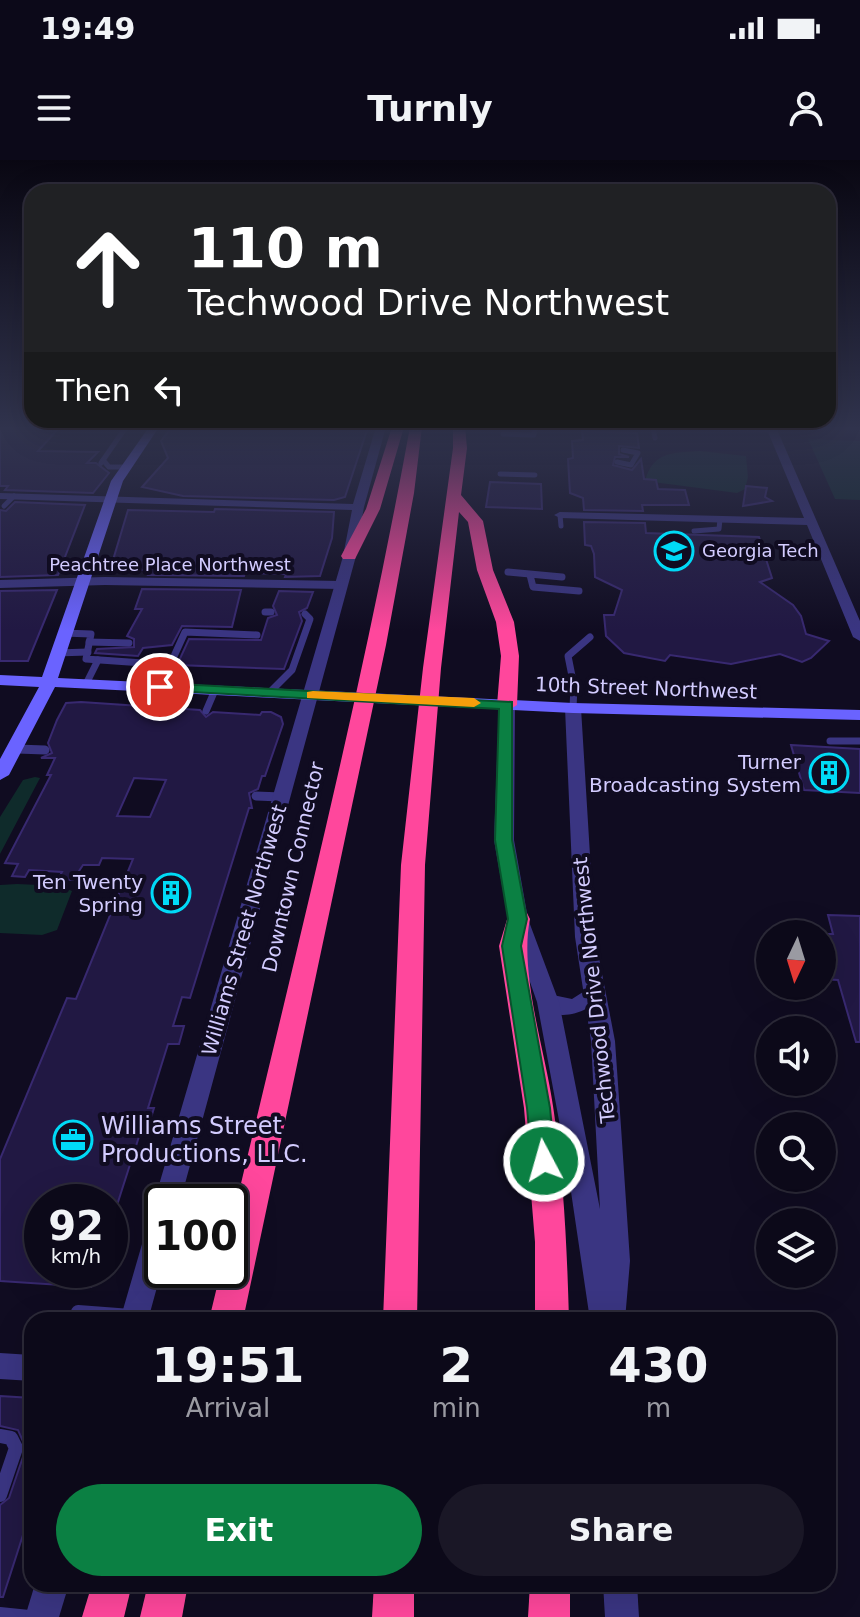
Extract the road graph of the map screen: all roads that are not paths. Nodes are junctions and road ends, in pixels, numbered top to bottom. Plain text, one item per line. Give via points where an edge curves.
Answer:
1 (111, 495) edge
2 (361, 495) edge
3 (377, 495) edge
4 (406, 495) edge
5 (800, 495) edge
6 (454, 496) joint
7 (109, 499) junction
8 (2, 501) edge
9 (358, 507) junction
10 (720, 519) junction
11 (560, 521) dead end
12 (811, 522) junction
13 (694, 531) dead end
14 (349, 556) junction
15 (508, 572) dead end
16 (530, 575) junction
17 (562, 577) dead end
18 (3, 581) edge
19 (80, 582) junction
20 (341, 585) junction
21 (579, 591) dead end
22 (305, 614) dead end
23 (63, 633) junction
24 (257, 635) dead end
25 (590, 637) dead end
26 (860, 637) edge
27 (89, 642) junction
28 (129, 643) dead end
29 (88, 652) junction
30 (56, 653) junction
31 (98, 660) junction
32 (0, 680) edge
33 (47, 682) junction
34 (86, 684) junction
35 (133, 686) junction
36 (160, 687) junction
37 (215, 690) junction
38 (269, 693) junction
39 (321, 695) junction
40 (507, 705) junction
41 (573, 708) junction
42 (206, 711) dead end
43 (860, 715) edge
44 (830, 741) dead end
45 (860, 741) edge
46 (17, 749) junction
47 (45, 750) dead end
48 (0, 775) edge
49 (256, 796) dead end
50 (281, 797) junction
51 (518, 919) junction
52 (594, 993) junction
53 (548, 1002) junction
54 (172, 1184) edge
55 (144, 1283) edge
56 (136, 1312) edge
57 (227, 1312) edge
58 (400, 1312) edge
59 (552, 1312) edge
60 (603, 1312) edge
61 (612, 1312) edge
62 (0, 1366) edge
63 (24, 1368) edge
64 (0, 1436) edge
65 (0, 1495) edge
66 (50, 1592) edge
67 (110, 1592) edge
68 (166, 1592) edge
69 (394, 1592) edge
70 (550, 1592) edge
71 (620, 1592) edge
72 (0, 1614) edge
73 (29, 1617) edge
74 (42, 1617) edge
75 (103, 1617) edge
76 (161, 1617) edge
77 (393, 1617) edge
78 (549, 1617) edge
79 (622, 1617) edge

1 - 7 main road
2 - 9 street, Williams Street Northwest
3 - 14 highway
4 - 57 highway, Downtown Connector
5 - 12 street
6 - 40 highway via 475,521 485,570 505,622 510,656
6 - 58 highway via 413,865
7 - 8 street via 14,496
7 - 9 street
7 - 19 main road
9 - 14 street, Williams Street Northwest
10 - 11 street
10 - 12 street
10 - 13 lane via 719,529
12 - 26 street
14 - 20 street, Williams Street Northwest
15 - 16 lane
16 - 17 lane
16 - 21 lane via 533,587
18 - 19 street, Peachtree Place Northwest
19 - 20 street, Peachtree Place Northwest
19 - 23 main road
20 - 39 street, Williams Street Northwest
22 - 38 lane via 310,619 292,670
23 - 27 lane via 91,634
23 - 30 main road
24 - 36 lane via 185,632
25 - 41 lane via 568,656
27 - 28 lane
27 - 29 lane
29 - 30 lane
29 - 31 lane via 86,659
30 - 33 main road
31 - 34 lane
31 - 35 lane via 143,663
32 - 33 main road, 10th Street Northwest
33 - 34 main road, 10th Street Northwest
33 - 46 main road
34 - 35 main road, 10th Street Northwest
35 - 36 main road, 10th Street Northwest
36 - 37 main road, 10th Street Northwest
37 - 38 main road, 10th Street Northwest
37 - 42 lane
38 - 39 main road, 10th Street Northwest
39 - 40 main road, 10th Street Northwest
39 - 50 street, Williams Street Northwest
40 - 41 main road, 10th Street Northwest
40 - 51 street, Techwood Drive Northwest via 504,840
41 - 43 main road, 10th Street Northwest
41 - 52 street, Techwood Drive Northwest via 585,937
44 - 45 lane
46 - 47 lane
46 - 48 main road
49 - 50 lane
50 - 54 street, Williams Street Northwest
51 - 53 street, Techwood Drive Northwest
51 - 59 highway via 512,946 539,1108
52 - 53 street via 576,1007
52 - 61 street, Techwood Drive Northwest via 603,1041 613,1201
53 - 60 street, Techwood Drive Northwest
55 - 56 street
62 - 63 street
64 - 65 lane via 11,1438 16,1448
66 - 74 street
67 - 75 highway
68 - 76 highway
69 - 77 highway
70 - 78 highway
71 - 79 street
72 - 73 lane

